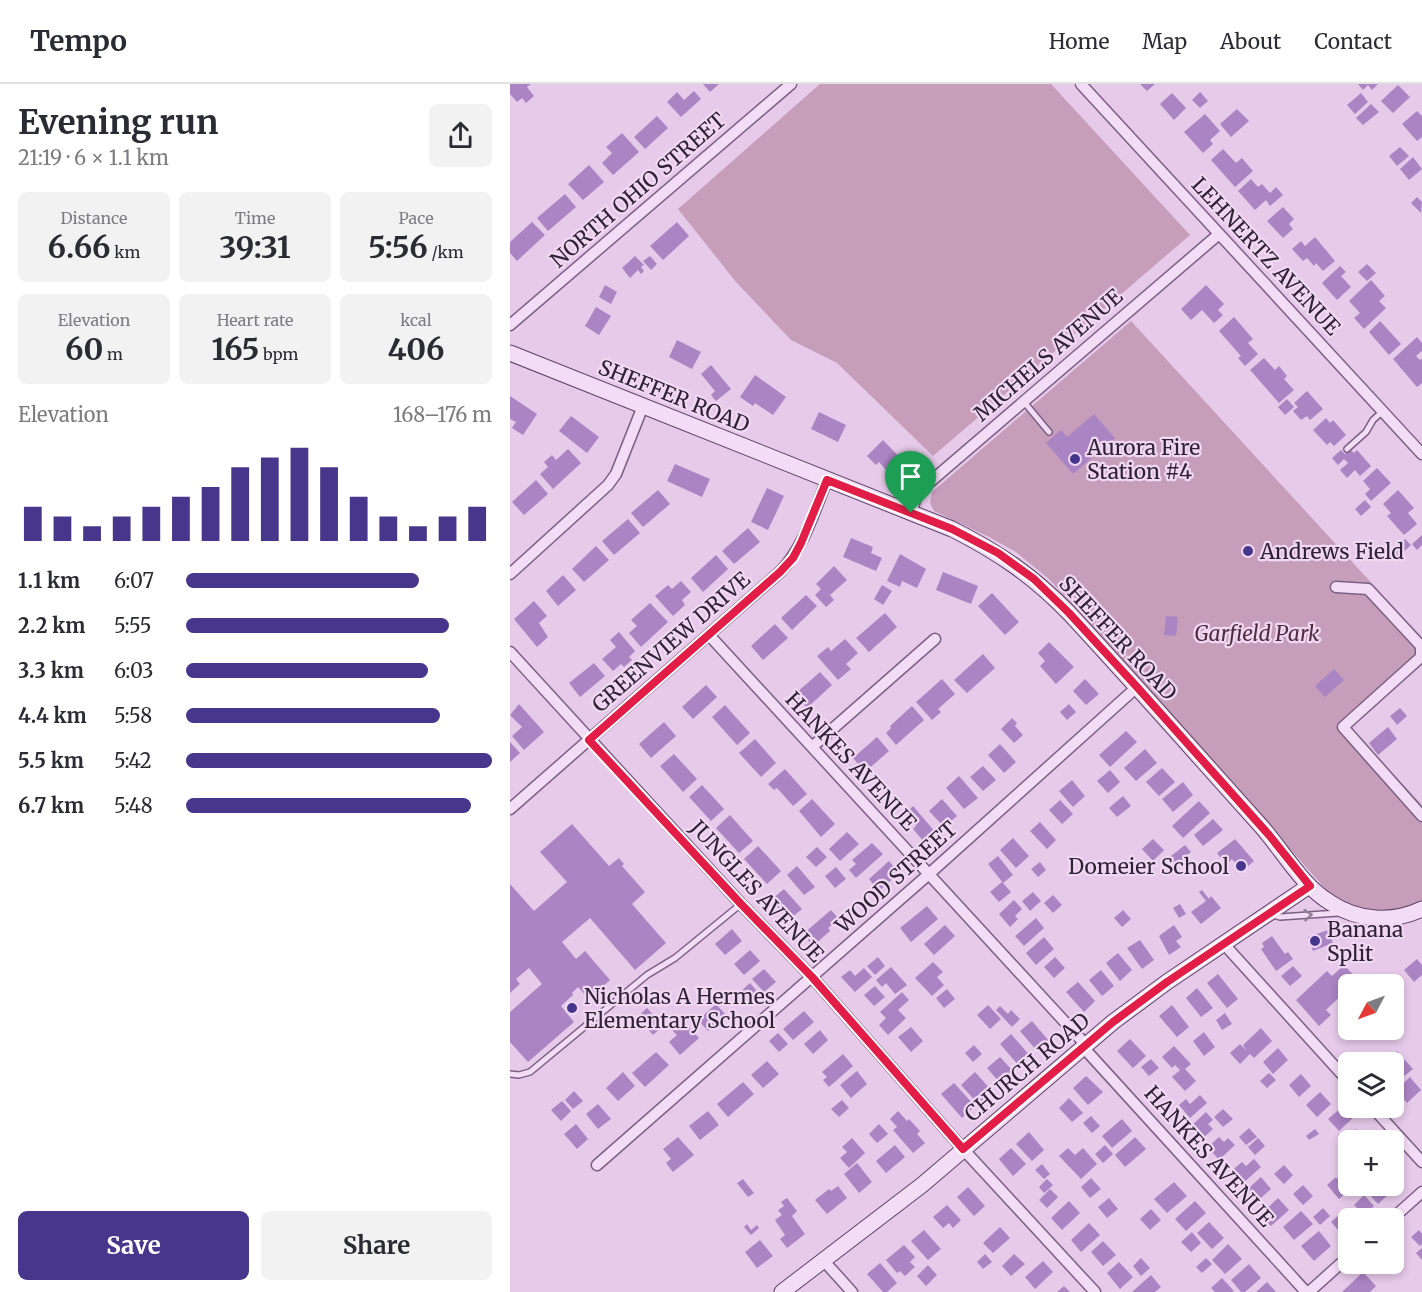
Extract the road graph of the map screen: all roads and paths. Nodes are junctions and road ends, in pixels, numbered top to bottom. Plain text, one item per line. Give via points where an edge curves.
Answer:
1 (791, 84) edge
2 (1082, 84) edge
3 (1219, 234) junction
4 (510, 325) edge
5 (510, 353) edge
6 (1024, 402) junction
7 (643, 406) junction
8 (1383, 411) junction
9 (1049, 432) dead end
10 (1347, 449) dead end
11 (1422, 454) edge
12 (827, 480) junction
13 (911, 513) junction
14 (510, 574) edge
15 (1336, 587) dead end
16 (709, 635) junction
17 (935, 639) dead end
18 (510, 652) edge
19 (1137, 687) junction
20 (589, 740) junction
21 (812, 747) junction
22 (510, 809) edge
23 (1422, 816) edge
24 (929, 874) junction
25 (1310, 886) junction
26 (741, 904) junction
27 (1422, 909) edge
28 (1348, 912) junction
29 (1269, 913) junction
30 (1223, 943) junction
31 (812, 977) junction
32 (1084, 1046) junction
33 (1338, 1070) edge
34 (510, 1074) edge
35 (1382, 1118) edge
36 (963, 1149) junction
37 (1422, 1162) edge
38 (597, 1166) dead end
39 (1422, 1192) edge
40 (1404, 1208) edge
41 (824, 1261) junction
42 (1338, 1266) edge
43 (782, 1292) edge
44 (852, 1292) edge
45 (1095, 1292) edge
46 (1307, 1292) edge

1 - 4 street, NORTH OHIO STREET
2 - 3 street, LEHNERTZ AVENUE
3 - 6 street, MICHELS AVENUE
3 - 8 street, LEHNERTZ AVENUE
5 - 7 street, SHEFFER ROAD
6 - 9 lane
6 - 13 street, MICHELS AVENUE via 923,488
7 - 12 street, SHEFFER ROAD
7 - 14 street via 608,485
8 - 10 lane
8 - 11 street, LEHNERTZ AVENUE
12 - 13 street, SHEFFER ROAD
12 - 16 street, GREENVIEW DRIVE via 793,558
13 - 19 street, SHEFFER ROAD via 998,553 1034,579
15 - 23 street via 1368,589 1421,646 1421,657 1343,727
16 - 20 street, GREENVIEW DRIVE
16 - 21 street, HANKES AVENUE
17 - 21 street
18 - 20 street, JUNGLES AVENUE
19 - 24 street, WOOD STREET
19 - 25 street, SHEFFER ROAD
20 - 22 street, GREENVIEW DRIVE
20 - 26 street, JUNGLES AVENUE
21 - 24 street, HANKES AVENUE
24 - 31 street, WOOD STREET
24 - 32 street, HANKES AVENUE
25 - 28 street, SHEFFER ROAD
25 - 29 street, CHURCH ROAD
26 - 31 street, JUNGLES AVENUE
26 - 34 lane via 675,958 647,975 530,1072
27 - 28 street, SHEFFER ROAD via 1388,919
29 -> 28 lane via 1280,917
29 - 30 street, CHURCH ROAD
30 - 32 street, CHURCH ROAD
30 - 33 street
31 - 36 street, JUNGLES AVENUE
31 - 38 street, WOOD STREET
32 - 36 street, CHURCH ROAD
32 - 46 street, HANKES AVENUE
35 - 37 street
36 - 41 street, CHURCH ROAD
36 - 45 street, JUNGLES AVENUE
39 - 40 street
41 - 43 street, CHURCH ROAD
41 - 44 street
42 - 46 street

